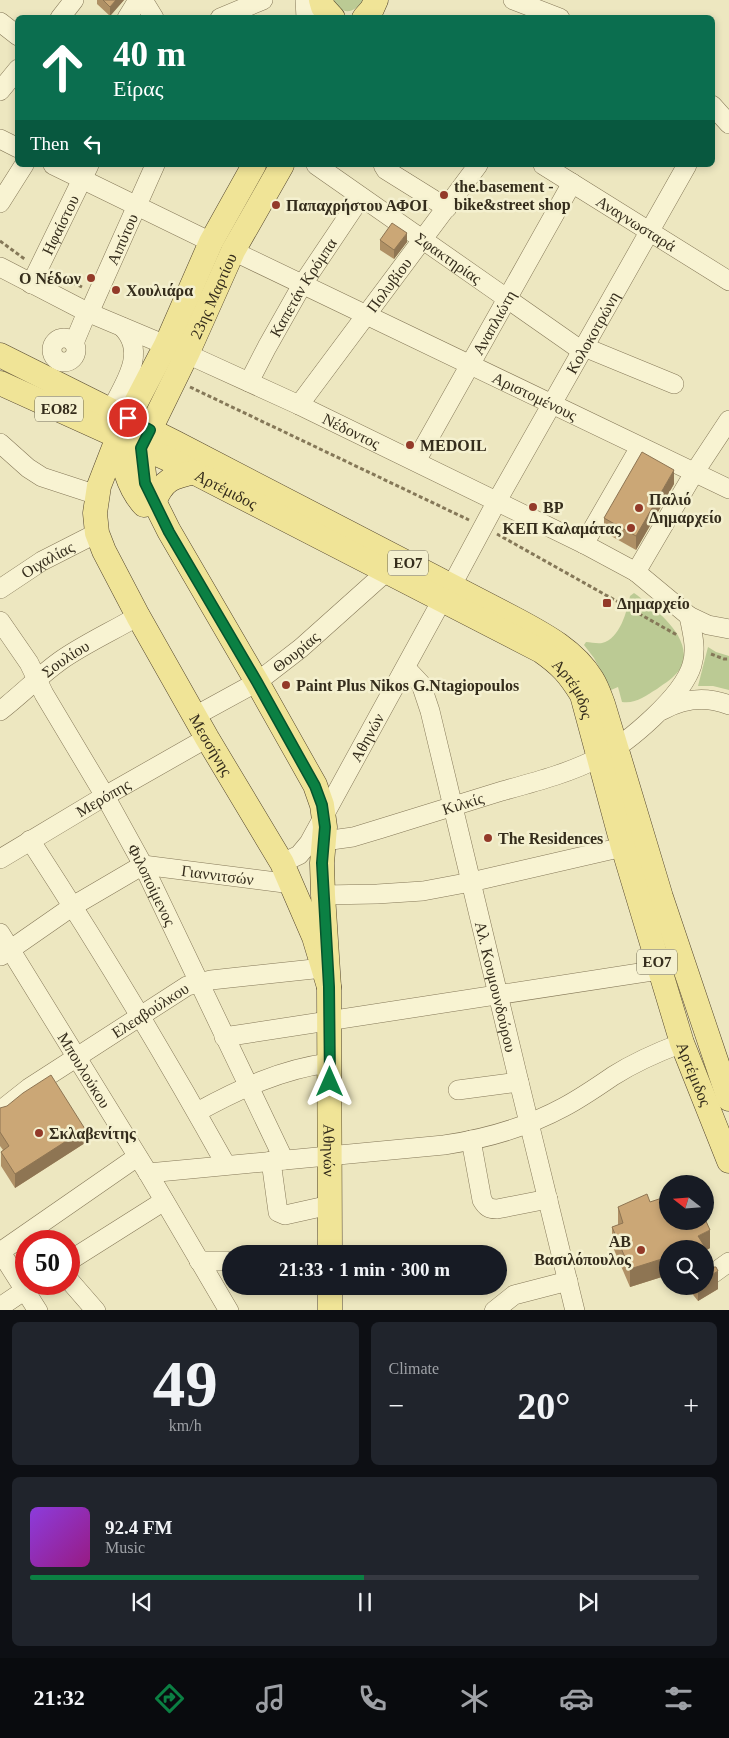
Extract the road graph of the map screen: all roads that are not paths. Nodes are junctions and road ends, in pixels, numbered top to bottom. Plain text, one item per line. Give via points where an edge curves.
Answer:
1 (138, 0) edge
2 (143, 0) edge
3 (262, 0) edge
4 (513, 0) edge
5 (129, 15) edge
6 (152, 15) edge
7 (227, 15) edge
8 (552, 15) edge
9 (0, 22) edge
10 (15, 34) edge
11 (15, 73) edge
12 (0, 91) edge
13 (0, 139) edge
14 (15, 146) edge
15 (23, 167) edge
16 (61, 167) edge
17 (154, 167) edge
18 (253, 167) edge
19 (281, 167) edge
20 (319, 167) edge
21 (385, 167) edge
22 (477, 167) edge
23 (547, 167) edge
24 (686, 167) edge
25 (85, 172) edge
26 (572, 183) junction
27 (361, 197) junction
28 (0, 203) edge
29 (137, 205) junction
30 (447, 208) junction
31 (650, 231) junction
32 (423, 240) junction
33 (212, 242) junction
34 (233, 252) junction
35 (0, 267) edge
36 (729, 281) edge
37 (30, 284) junction
38 (302, 285) junction
39 (507, 298) junction
40 (88, 313) junction
41 (367, 316) junction
42 (122, 327) junction
43 (74, 343) dead end
44 (166, 345) junction
45 (583, 349) junction
46 (0, 355) edge
47 (194, 358) junction
48 (469, 366) junction
49 (249, 382) junction
50 (0, 383) edge
51 (674, 384) dead end
52 (552, 404) junction
53 (299, 405) junction
54 (123, 416) junction
55 (729, 420) edge
56 (146, 439) junction
57 (0, 442) edge
58 (640, 447) junction
59 (416, 461) junction
60 (195, 472) junction
61 (694, 473) junction
62 (729, 489) edge
63 (97, 500) junction
64 (497, 501) junction
65 (147, 502) junction
66 (483, 527) joint
67 (96, 532) junction
68 (584, 544) junction
69 (386, 572) junction
70 (636, 572) junction
71 (0, 589) edge
72 (447, 593) junction
73 (138, 616) junction
74 (689, 616) junction
75 (0, 621) edge
76 (729, 629) edge
77 (406, 668) junction
78 (37, 680) junction
79 (257, 682) junction
80 (729, 705) edge
81 (0, 711) edge
82 (658, 713) junction
83 (195, 716) junction
84 (207, 738) junction
85 (608, 752) junction
86 (106, 796) junction
87 (453, 806) junction
88 (324, 815) junction
89 (30, 840) junction
90 (324, 841) junction
91 (623, 846) junction
92 (0, 859) edge
93 (282, 863) junction
94 (143, 865) junction
95 (471, 882) junction
96 (292, 884) junction
97 (323, 896) junction
98 (73, 906) junction
99 (0, 933) edge
100 (6, 954) edge
101 (659, 970) junction
102 (326, 978) junction
103 (198, 982) junction
104 (498, 995) junction
105 (140, 1017) junction
106 (329, 1021) junction
107 (224, 1037) junction
108 (682, 1043) junction
109 (76, 1057) junction
110 (330, 1063) junction
111 (519, 1082) junction
112 (248, 1086) junction
113 (458, 1090) dead end
114 (729, 1099) edge
115 (0, 1111) edge
116 (197, 1112) junction
117 (529, 1123) junction
118 (471, 1140) junction
119 (330, 1155) junction
120 (137, 1157) junction
121 (278, 1161) junction
122 (729, 1161) edge
123 (226, 1165) junction
124 (148, 1173) junction
125 (548, 1200) junction
126 (164, 1201) junction
127 (330, 1205) junction
128 (330, 1245) edge
129 (0, 1252) edge
130 (80, 1254) edge
131 (199, 1261) junction
132 (222, 1261) edge
133 (729, 1262) edge
134 (15, 1270) edge
135 (714, 1273) edge
136 (568, 1281) junction
137 (80, 1292) edge
138 (17, 1295) edge
139 (32, 1295) edge
140 (330, 1295) edge
141 (0, 1307) edge
142 (38, 1310) edge
143 (96, 1310) edge
144 (230, 1310) edge
145 (330, 1310) edge
146 (494, 1310) edge
147 (575, 1310) edge

1 - 5 street
2 - 6 street
3 - 7 street
4 - 8 street
9 - 10 street
11 - 12 street
13 - 14 street
15 - 28 street
16 - 25 street
17 - 29 street, Αιπύτου
18 - 33 main road, 23ης Μαρτίου
19 - 34 main road, 23ης Μαρτίου
20 - 27 street, Σφακτηρίας
21 - 30 street
22 - 30 street, Πολυβίου
23 - 26 street, Αναγνωσταρά
24 - 31 street, Κολοκοτρώνη
25 - 29 street
25 - 37 street, Ηφαίστου
26 - 31 street, Αναγνωσταρά
26 - 39 street, Αναπλιώτη
27 - 32 street, Σφακτηρίας
27 - 38 street, Καπετάν Κρόμπα
29 - 33 street
29 - 40 street, Αιπύτου
30 - 32 street, Πολυβίου
31 - 36 street, Αναγνωσταρά
31 - 45 street, Κολοκοτρώνη
32 - 39 street, Σφακτηρίας
32 - 41 street, Πολυβίου
33 - 44 main road, 23ης Μαρτίου
34 - 38 street, Αριστομένους
34 - 47 main road, 23ης Μαρτίου
35 - 37 street, Νέδοντος
37 - 40 street, Νέδοντος
38 - 41 street, Αριστομένους
38 - 49 street, Καπετάν Κρόμπα
39 - 45 street, Σφακτηρίας
39 - 48 street, Αναπλιώτη
40 - 42 street, Νέδοντος
40 - 43 street, Αιπύτου
41 - 48 street, Αριστομένους
41 - 53 street, Πολυβίου
42 - 44 street, Νέδοντος
42 - 54 street via 130,334 134,348
44 - 47 street, Νέδοντος
44 - 54 main road, 23ης Μαρτίου
45 - 51 street, Σφακτηρίας
45 - 52 street, Κολοκοτρώνη
46 - 54 main road, Αρτέμιδος / ΕΟ82
47 - 49 street, Νέδοντος
47 - 56 main road, 23ης Μαρτίου
48 - 52 street, Αριστομένους
48 - 59 street, Αναπλιώτη
49 - 53 street, Νέδοντος
50 - 54 main road, Αρτέμιδος / ΕΟ82
52 - 58 street, Αριστομένους
52 - 64 street, Κολοκοτρώνη
53 - 59 street, Νέδοντος
54 - 56 main road, Αρτέμιδος / ΕΟ7
54 - 63 main road, Μεσσήνης via 102,474
54 - 65 main road via 122,460 128,479
55 - 61 street
56 - 60 main road, Αρτέμιδος / ΕΟ7
56 - 65 main road
56 - 72 main road, Αρτέμιδος / ΕΟ7
57 - 63 street via 42,477
58 - 61 street, Αριστομένους
58 - 68 street
59 - 64 street, Νέδοντος
60 - 65 main road via 173,477
60 - 69 main road, Αρτέμιδος / ΕΟ7
61 - 62 street, Αριστομένους
61 - 70 street
63 - 65 main road via 115,492
63 - 67 main road, Μεσσήνης
64 - 66 street, Κολοκοτρώνη
64 - 68 street, Νέδοντος
65 - 79 main road via 169,532
66 - 72 street, Αθηνών
67 - 71 street, Οιχαλίας via 42,561
67 - 73 main road, Μεσσήνης
68 - 70 street, Νέδοντος
69 - 72 main road, Αρτέμιδος / ΕΟ7
69 - 79 street, Θουρίας via 301,648
70 - 74 street, Νέδοντος
72 - 77 street, Αθηνών
72 - 85 main road, Αρτέμιδος / ΕΟ7 via 546,637 567,650 592,679 604,704
73 - 78 street, Σουλίου via 62,660
73 - 83 main road, Μεσσήνης
74 - 76 street, Νέδοντος via 708,625
74 - 82 street via 695,654 690,670 681,687
75 - 78 street, Φιλοποίμενος
77 - 87 street, Αλ. Κουμουνδούρου via 424,690
77 - 88 street, Αθηνών
78 - 81 street, Σουλίου
78 - 86 street, Φιλοποίμενος
79 - 83 street, Θουρίας
79 - 88 main road via 315,786
80 - 82 street via 698,698
82 - 85 street, Κιλκίς
83 - 84 main road, Μεσσήνης
84 - 86 street, Μερόπης
84 - 93 main road, Μεσσήνης
85 - 87 street, Κιλκίς via 535,781
85 - 91 main road, Αρτέμιδος / ΕΟ7
85 - 114 main road, Αρτέμιδος / ΕΟ7
86 - 89 street, Μερόπης
86 - 94 street, Φιλοποίμενος
87 - 90 street, Κιλκίς via 353,837
87 - 95 street, Αλ. Κουμουνδούρου
88 - 90 main road
88 - 93 street, Αθηνών via 302,853
89 - 92 street, Μερόπης
89 - 98 street
90 - 97 main road
91 - 95 street
91 - 101 main road, Αρτέμιδος / ΕΟ7
93 - 96 main road, Μεσσήνης
94 - 96 street, Γιαννιτσών
94 - 98 street
94 - 103 street, Φιλοποίμενος
95 - 97 street via 406,893
95 - 104 street, Αλ. Κουμουνδούρου
96 - 102 main road, Μεσσήνης via 314,937
97 - 102 main road
98 - 100 street
98 - 105 street
99 - 100 street, Μπουλούκου
100 - 109 street, Μπουλούκου
101 - 104 street
101 - 108 main road, Αρτέμιδος / ΕΟ7
102 - 103 street, Ελεαβούλκου
102 - 106 main road, Αθηνών
103 - 105 street, Ελεαβούλκου
103 - 107 street, Φιλοποίμενος
104 - 106 street
104 - 111 street, Αλ. Κουμουνδούρου
105 - 109 street, Ελεαβούλκου
105 - 116 street
106 - 107 street
106 - 110 main road, Αθηνών
107 - 112 street, Φιλοποίμενος
108 - 117 street via 639,1061 565,1107
108 - 122 main road, Αρτέμιδος / ΕΟ7
109 - 115 street, Ελεαβούλκου via 21,1093
109 - 120 street, Μπουλούκου
110 - 112 street via 305,1067
110 - 119 main road, Αθηνών
111 - 113 street
111 - 117 street, Αλ. Κουμουνδούρου
112 - 116 street
112 - 121 street, Φιλοποίμενος
116 - 123 street
117 - 118 street
117 - 125 street, Αλ. Κουμουνδούρου
118 - 119 street
118 - 125 street via 485,1206 497,1209
119 - 121 street
119 - 127 main road, Αθηνών
120 - 124 street, Μπουλούκου
120 - 129 street
121 - 123 street
121 - 127 street, Φιλοποίμενος via 278,1212 285,1215
123 - 124 street
124 - 126 street, Μπουλούκου
125 - 136 street, Αλ. Κουμουνδούρου
126 - 130 street
126 - 131 street, Μπουλούκου
127 - 128 main road, Αθηνών
129 - 134 street
131 - 132 street
131 - 144 street, Μπουλούκου
133 - 135 street
136 - 146 street via 514,1295
136 - 147 street, Αλ. Κουμουνδούρου
137 - 143 street
138 - 141 street
139 - 142 street
140 - 145 main road

